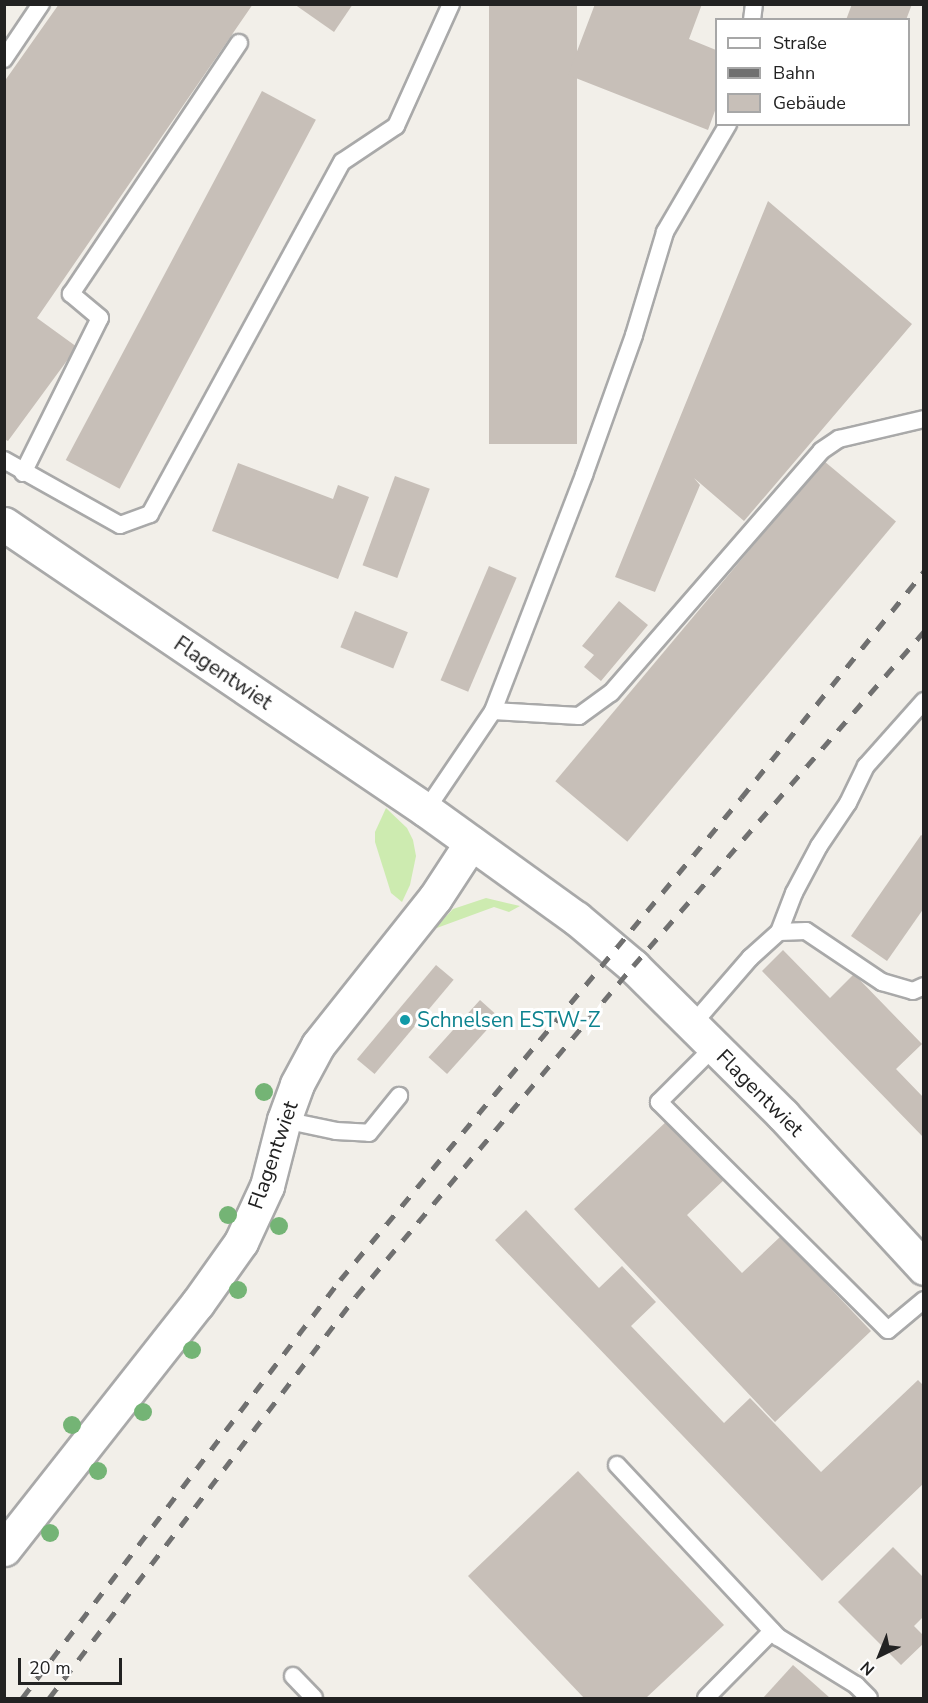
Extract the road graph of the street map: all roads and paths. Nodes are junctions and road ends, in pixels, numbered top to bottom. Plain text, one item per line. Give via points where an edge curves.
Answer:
1 (41, 4) edge
2 (451, 4) edge
3 (239, 43) dead end
4 (4, 59) edge
5 (728, 126) edge
6 (924, 419) edge
7 (4, 460) edge
8 (23, 473) junction
9 (4, 524) edge
10 (924, 701) edge
11 (493, 711) junction
12 (426, 810) junction
13 (471, 843) junction
14 (779, 932) junction
15 (924, 986) edge
16 (703, 1036) junction
17 (399, 1096) dead end
18 (284, 1120) junction
19 (924, 1268) edge
20 (924, 1300) edge
21 (616, 1465) dead end
22 (4, 1549) edge
23 (772, 1631) junction
24 (293, 1676) dead end
25 (314, 1698) edge
26 (706, 1698) edge
27 (869, 1698) edge

1 - 4 lane
2 - 8 lane via 396,126 342,162 150,514 120,525
3 - 8 lane via 71,294 100,318
5 - 11 lane via 665,232 596,443
6 - 11 lane via 839,439 821,451 611,693 579,716
7 - 8 lane
9 - 12 street, Flagentwiet
10 - 14 lane via 866,766 794,893
11 - 12 lane
12 - 13 street, Flagentwiet
13 - 16 street, Flagentwiet via 576,918 633,966
13 - 18 street, Flagentwiet via 435,898 318,1045 297,1084
14 - 15 lane via 806,931 882,982 913,991
14 - 16 lane via 750,958
16 - 19 street, Flagentwiet via 783,1114
16 - 20 lane via 659,1102 888,1330
17 - 18 lane via 369,1133 336,1131
18 - 22 street, Flagentwiet via 267,1186 241,1242 197,1304
21 - 23 lane
23 - 26 lane
23 - 27 lane via 855,1684
24 - 25 lane

